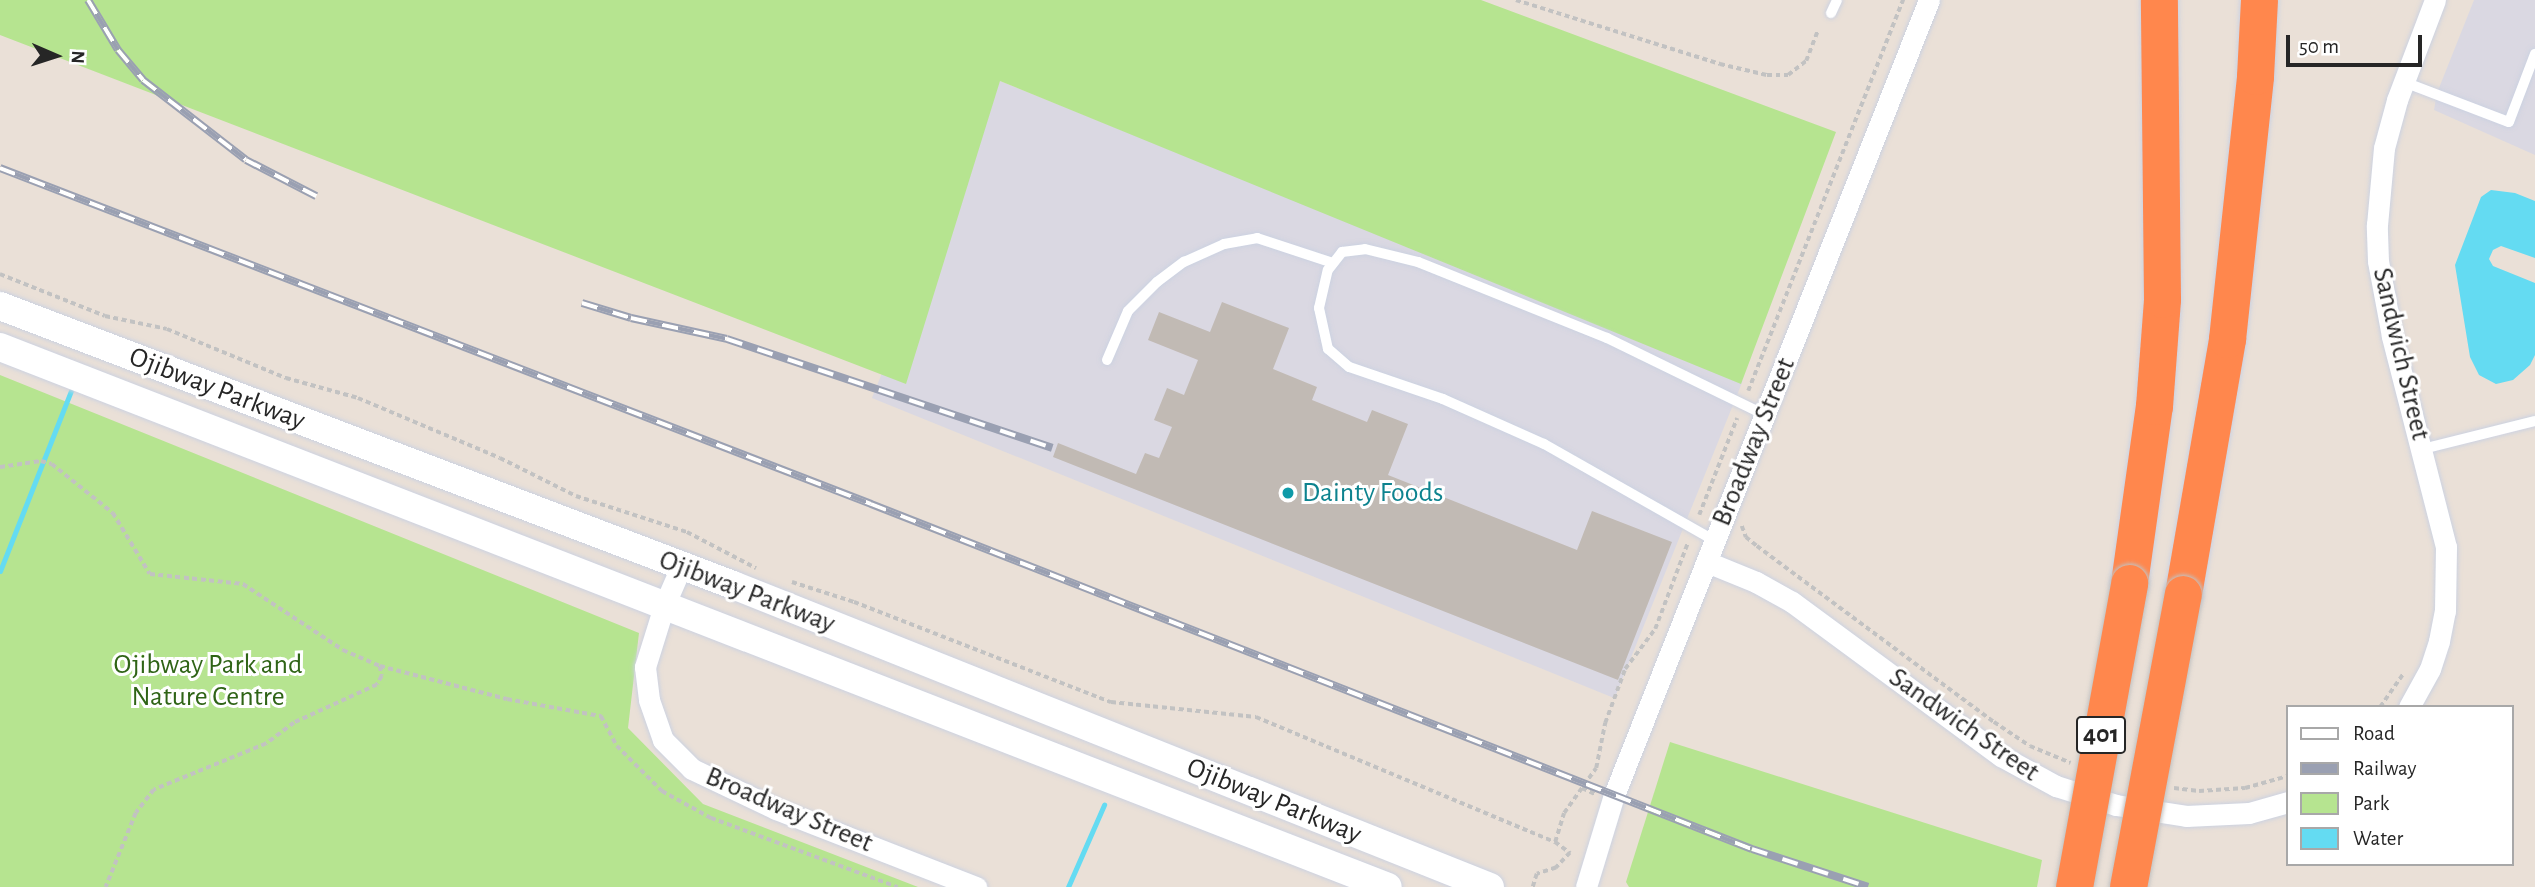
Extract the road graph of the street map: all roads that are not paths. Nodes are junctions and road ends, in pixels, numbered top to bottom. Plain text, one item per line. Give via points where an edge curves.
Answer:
1 (1837, 0) edge
2 (1929, 0) edge
3 (2159, 0) edge
4 (2259, 0) edge
5 (2435, 0) edge
6 (1831, 13) dead end
7 (2535, 54) edge
8 (2403, 82) junction
9 (1333, 263) junction
10 (0, 306) edge
11 (0, 346) edge
12 (1107, 360) dead end
13 (1765, 415) junction
14 (2535, 421) edge
15 (2423, 449) junction
16 (1715, 541) junction
17 (1707, 562) junction
18 (681, 567) junction
19 (664, 606) junction
20 (2410, 705) edge
21 (2286, 803) edge
22 (2128, 886) edge
23 (976, 887) edge
24 (1388, 887) edge
25 (1490, 887) edge
26 (1586, 887) edge
27 (2072, 887) edge

1 - 6 lane
2 - 13 street, Broadway Street
3 - 27 highway, 401, bridge via 2162,310 2154,406 2129,583
4 - 22 highway, 401, bridge via 2227,339
5 - 8 street, Sandwich Street
7 - 8 lane via 2509,122
8 - 15 street, Sandwich Street via 2384,148 2376,225 2392,336
9 - 12 lane via 1257,238 1224,244 1184,262 1147,292 1128,311
9 - 13 lane via 1342,252 1365,249 1418,262 1607,338
9 - 16 lane via 1319,308 1328,349 1349,367 1443,399 1544,444
10 - 18 main road, Ojibway Parkway
11 - 19 main road, Ojibway Parkway
13 - 16 street, Broadway Street
14 - 15 lane
15 - 20 street, Sandwich Street via 2446,547 2446,600 2430,668
16 - 17 street, Broadway Street
17 - 21 street, Sandwich Street via 1792,602 2001,756 2056,786 2116,805 2186,816 2249,813
17 - 26 street, Broadway Street via 1614,795
18 - 19 street, Broadway Street
18 - 25 main road, Ojibway Parkway
19 - 23 street, Broadway Street via 645,667 649,700 663,740 692,769 776,809
19 - 24 main road, Ojibway Parkway

